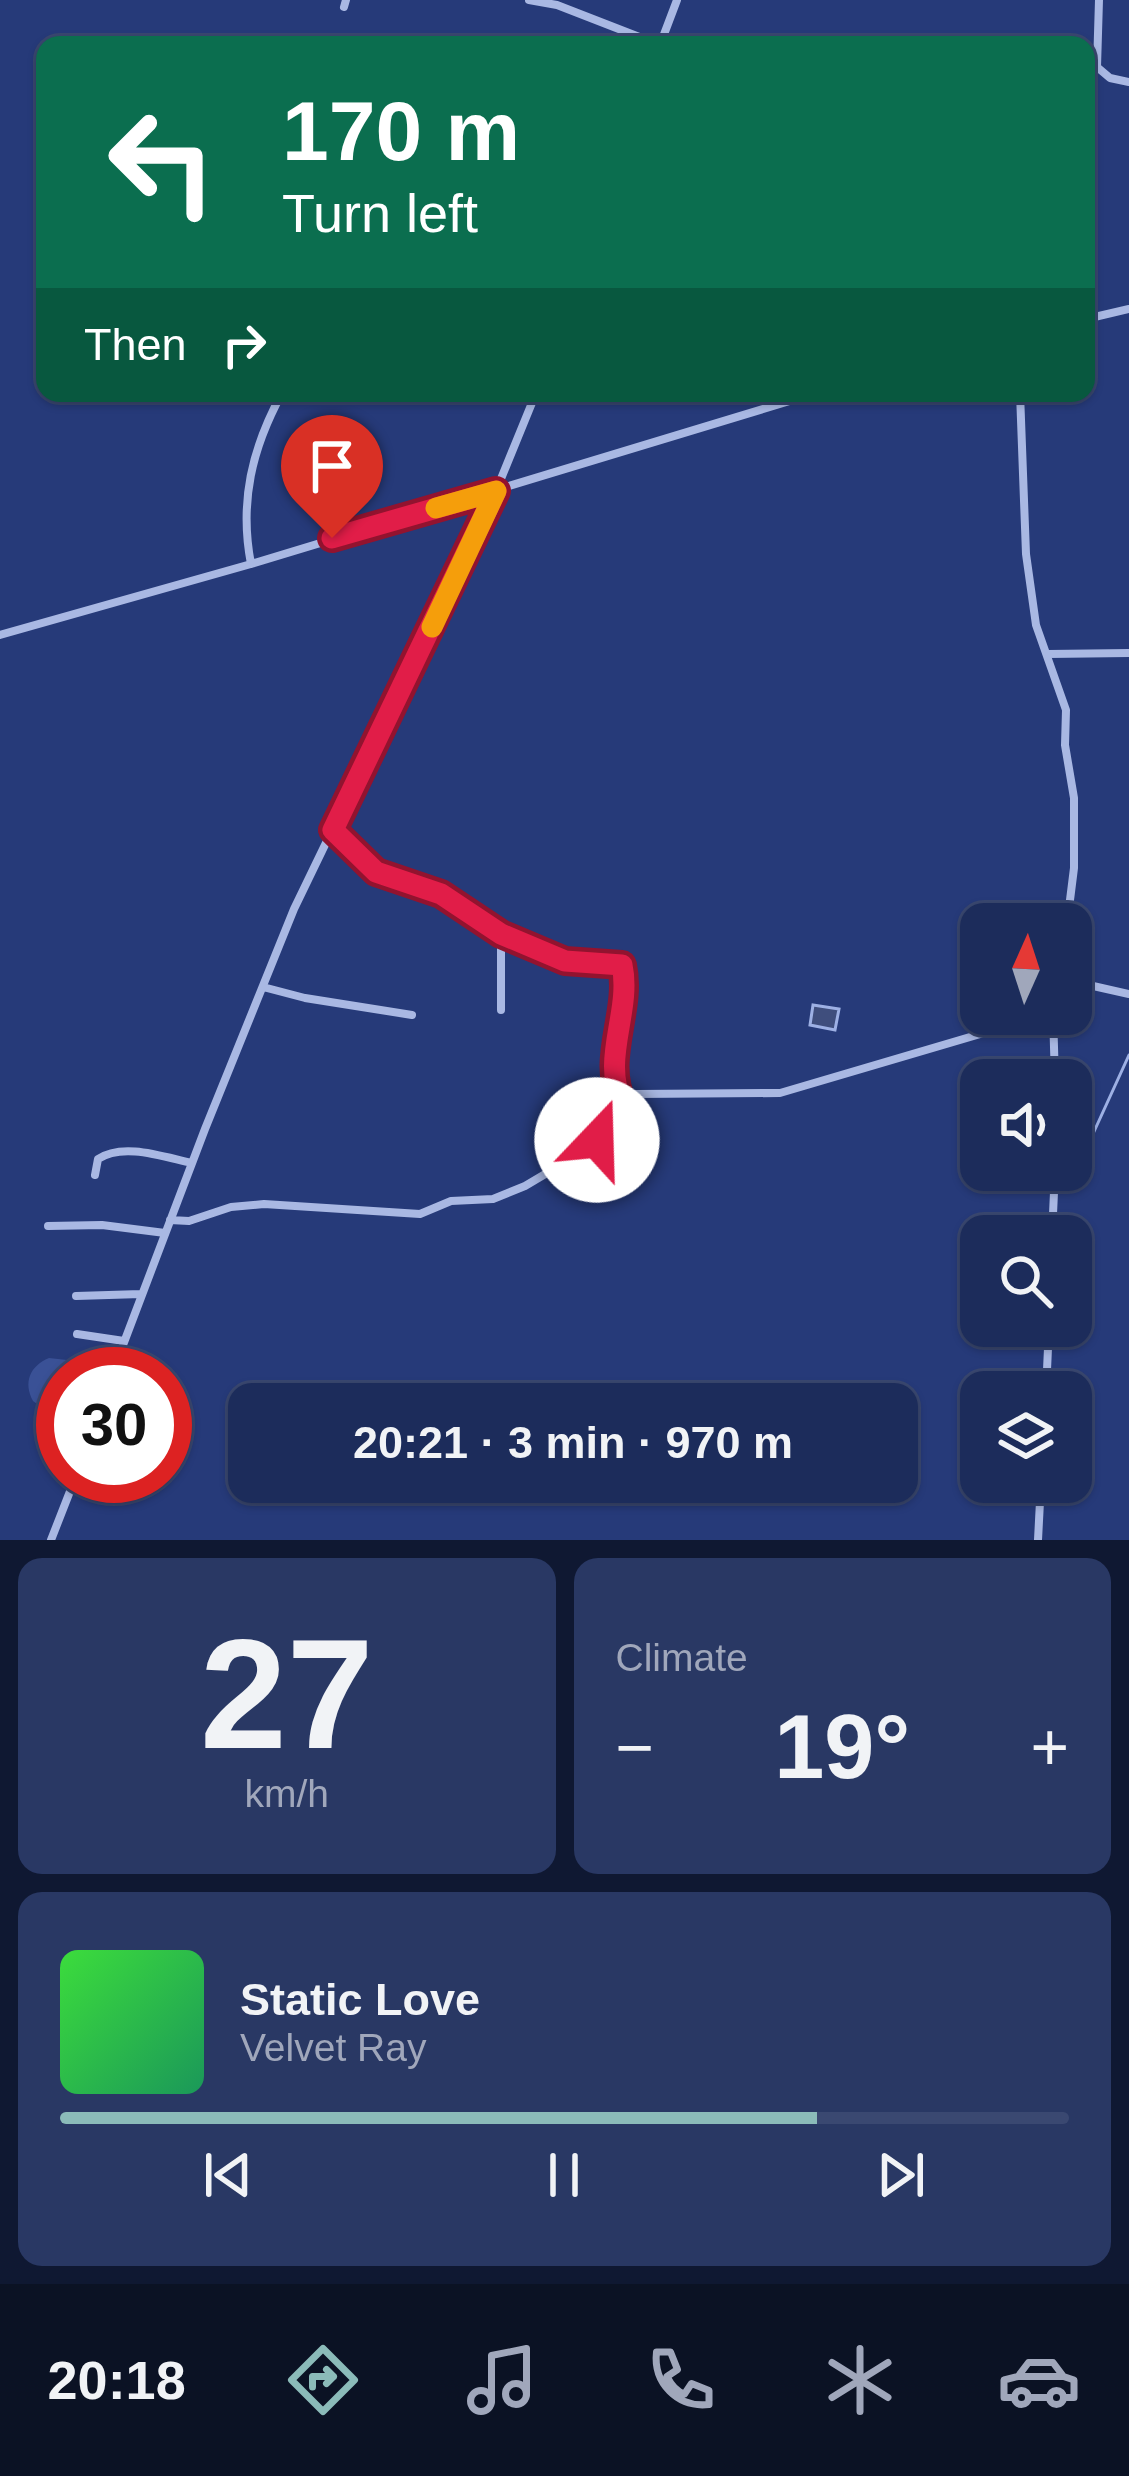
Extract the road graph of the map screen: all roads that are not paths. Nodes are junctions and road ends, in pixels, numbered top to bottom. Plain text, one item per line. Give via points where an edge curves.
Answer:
1 (529, 0) edge
2 (677, 0) edge
3 (1099, 0) edge
4 (637, 36) edge
5 (663, 36) edge
6 (1096, 67) joint
7 (1129, 82) edge
8 (1129, 309) edge
9 (1095, 317) edge
10 (277, 402) edge
11 (532, 402) edge
12 (787, 402) edge
13 (1020, 402) edge
14 (496, 491) junction
15 (251, 564) junction
16 (0, 635) edge
17 (1129, 652) edge
18 (1048, 654) junction
19 (333, 830) junction
20 (1070, 903) edge
21 (501, 934) junction
22 (1092, 986) edge
23 (263, 987) junction
24 (1129, 994) edge
25 (501, 1010) dead end
26 (412, 1015) dead end
27 (979, 1035) edge
28 (623, 1105) junction
29 (192, 1163) junction
30 (94, 1175) dead end
31 (170, 1220) junction
32 (48, 1226) dead end
33 (165, 1233) junction
34 (141, 1294) junction
35 (76, 1295) dead end
36 (77, 1334) dead end
37 (124, 1341) junction
38 (122, 1347) edge
39 (65, 1503) edge
40 (1041, 1503) edge
41 (50, 1540) edge
42 (1038, 1540) edge

1 - 4 street
2 - 5 street
3 - 6 street
6 - 7 street
8 - 9 street
10 - 15 street via 245,498
11 - 14 street
12 - 14 street
13 - 18 street via 1026,554
14 - 15 street
14 - 19 street
15 - 16 street
17 - 18 street
18 - 20 street via 1066,710 1074,798
19 - 21 street via 376,872 441,894
19 - 23 street
21 - 25 street
21 - 28 street via 565,961 622,965 614,1044
22 - 24 street
23 - 26 street
23 - 29 street
27 - 28 street via 781,1094 636,1094
28 - 31 street via 584,1150 493,1199 468,1198 420,1214 264,1204
29 - 30 street via 105,1153
29 - 31 street
31 - 33 street
32 - 33 street
33 - 34 street
34 - 35 street
34 - 37 street
36 - 37 street
37 - 38 street
39 - 41 street
40 - 42 street

